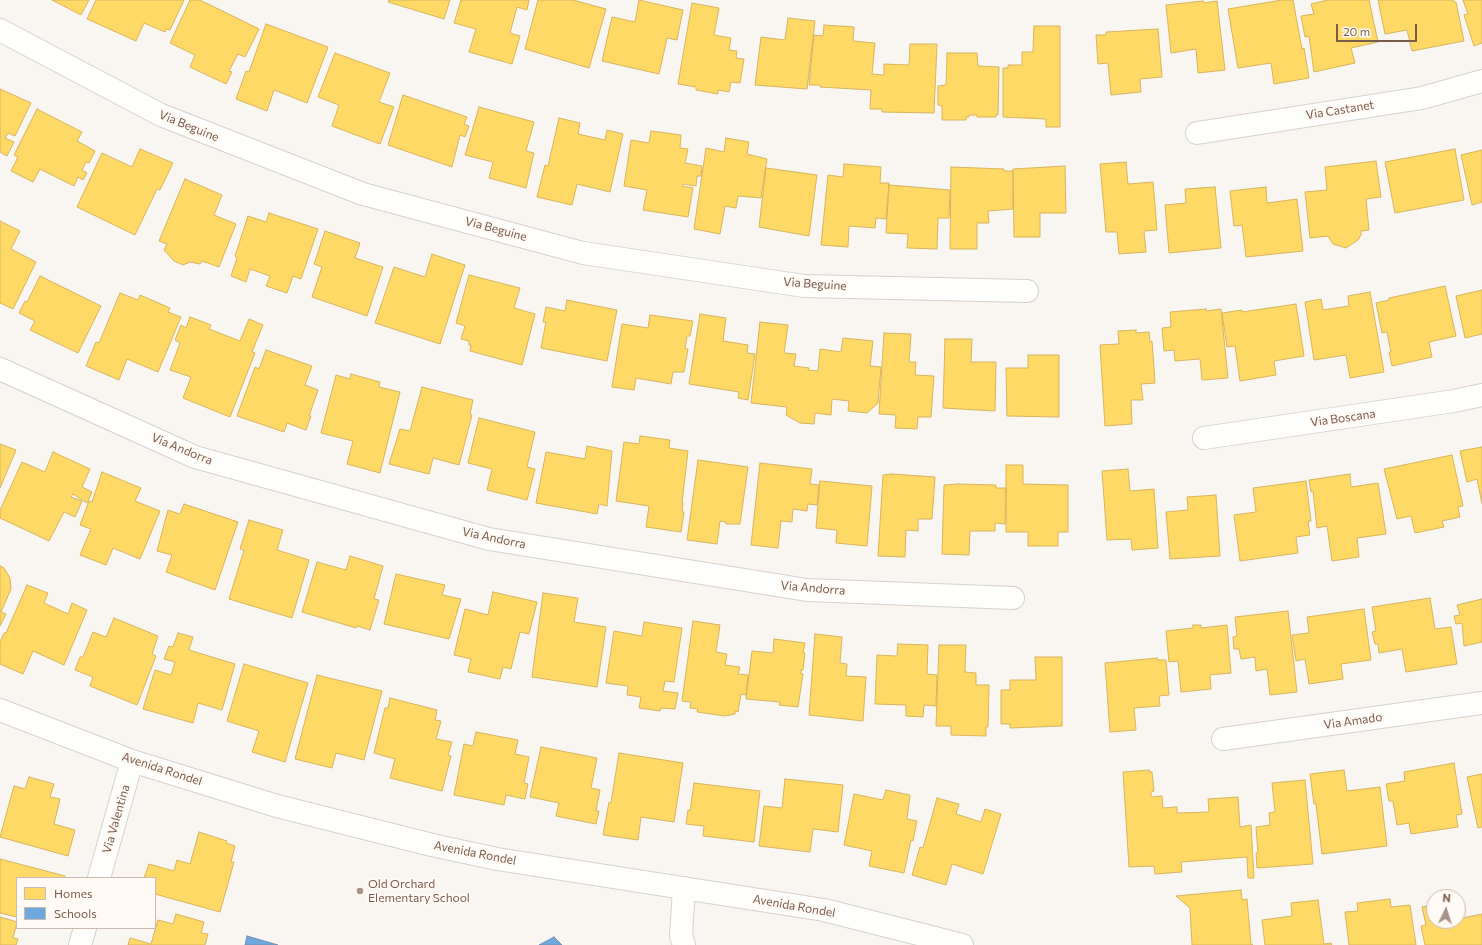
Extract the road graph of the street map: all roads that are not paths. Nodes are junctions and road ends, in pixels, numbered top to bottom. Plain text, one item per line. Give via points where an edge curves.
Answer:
1 (0, 30) edge
2 (1482, 81) edge
3 (1197, 133) dead end
4 (1027, 291) dead end
5 (0, 369) edge
6 (1482, 394) edge
7 (1204, 438) dead end
8 (1013, 598) dead end
9 (1482, 703) edge
10 (0, 710) edge
11 (1223, 739) dead end
12 (132, 761) junction
13 (99, 877) edge
14 (684, 888) junction
15 (85, 929) edge
16 (898, 937) edge
17 (80, 945) edge
18 (684, 945) edge
19 (962, 945) edge

1 - 4 street, Via Beguine via 161,115 363,194 583,253 804,286
2 - 3 street, Via Castanet via 1422,98
5 - 8 street, Via Andorra via 195,457 489,539 807,590
6 - 7 street, Via Boscana via 1454,402
9 - 11 street, Via Amado
10 - 12 street, Avenida Rondel
12 - 13 street, Via Valentina
12 - 14 street, Avenida Rondel via 277,806 432,845 497,859
14 - 16 street, Avenida Rondel via 824,910
14 - 18 street via 681,936
15 - 17 street
16 - 19 street, Avenida Rondel

